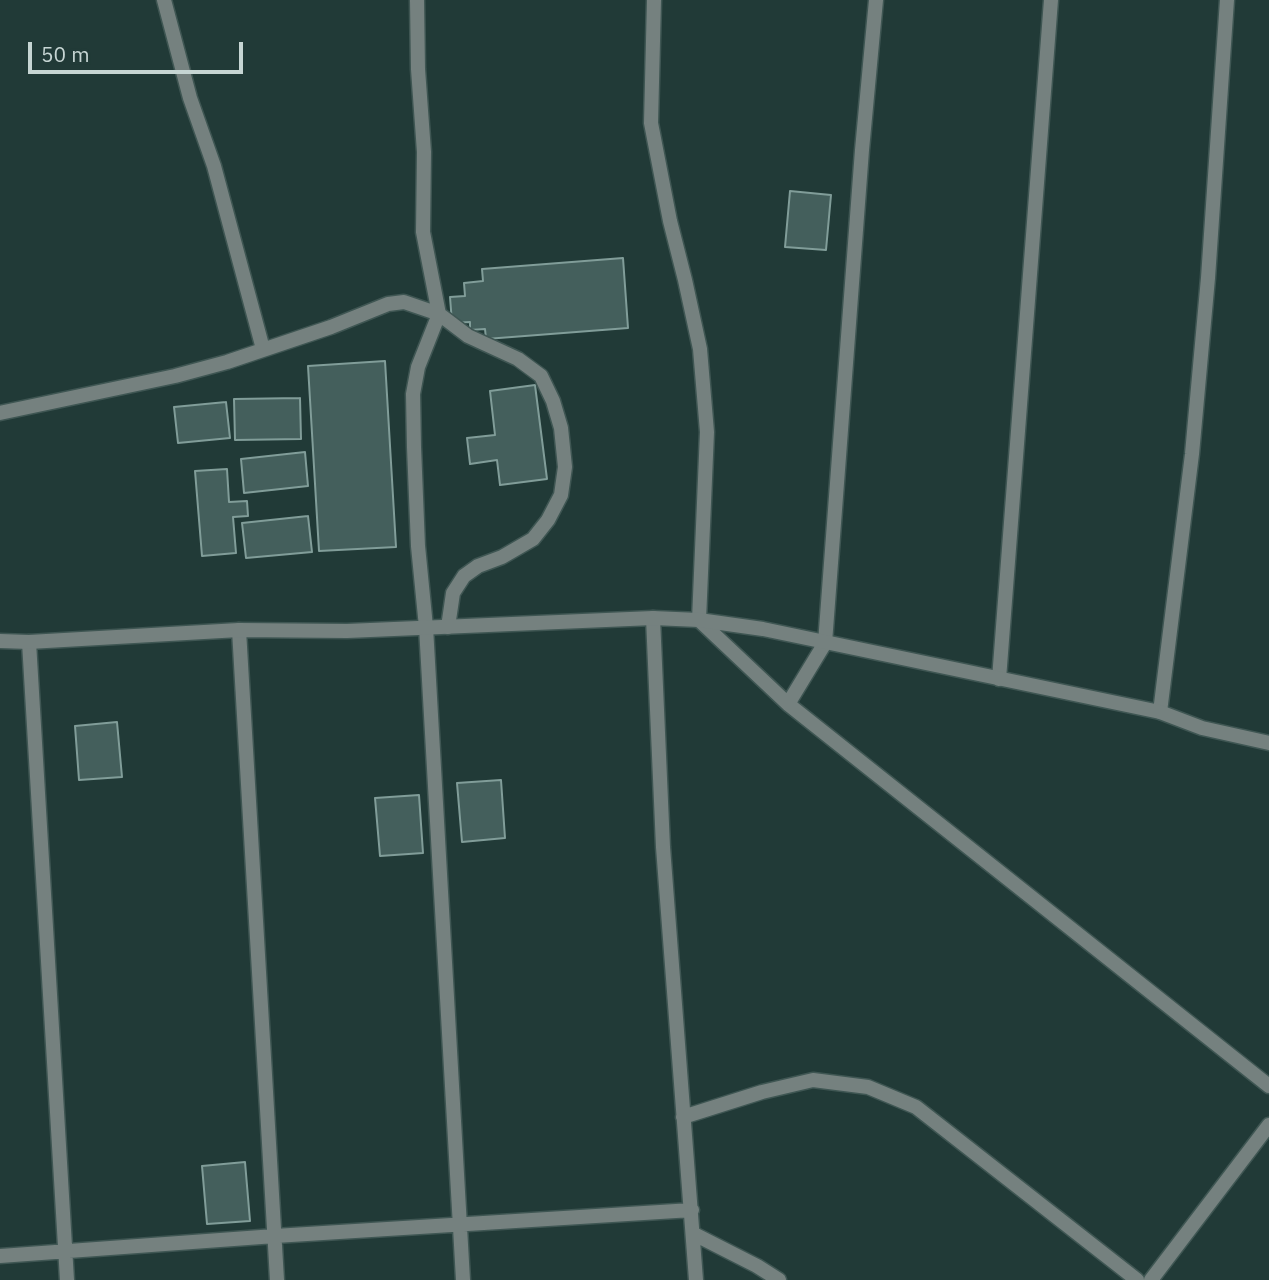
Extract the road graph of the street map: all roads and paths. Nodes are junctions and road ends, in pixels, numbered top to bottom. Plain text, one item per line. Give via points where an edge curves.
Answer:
1 (164, 0) edge
2 (417, 0) edge
3 (654, 0) edge
4 (876, 0) edge
5 (1051, 0) edge
6 (1227, 0) edge
7 (439, 314) junction
8 (263, 349) junction
9 (0, 413) edge
10 (653, 618) junction
11 (699, 620) junction
12 (426, 627) junction
13 (448, 627) junction
14 (239, 630) junction
15 (0, 641) edge
16 (29, 642) junction
17 (825, 643) junction
18 (999, 679) junction
19 (788, 704) junction
20 (1160, 712) junction
21 (1269, 743) edge
22 (1269, 1086) edge
23 (683, 1117) junction
24 (1269, 1125) edge
25 (692, 1210) junction
26 (459, 1224) junction
27 (694, 1234) junction
28 (275, 1236) junction
29 (65, 1253) junction
30 (0, 1256) edge
31 (66, 1280) edge
32 (277, 1280) edge
33 (463, 1280) edge
34 (696, 1280) edge
35 (779, 1280) edge
36 (1137, 1280) edge
37 (1151, 1280) edge

1 - 8 street
2 - 7 street via 423,232
3 - 11 street via 651,123 699,349 707,432
4 - 17 street
5 - 18 street
6 - 20 street via 1208,278
7 - 8 street via 404,302 388,304
7 - 12 street via 413,394 418,547
7 - 13 street via 468,336 518,359 541,376 561,428 565,467 561,495 548,520 533,539 464,576 453,593
8 - 9 street via 175,376
10 - 11 street
10 - 13 street
10 - 23 street via 663,847
11 - 17 street
11 - 19 street
12 - 13 street
12 - 14 street
12 - 26 street
14 - 16 street
14 - 28 street
15 - 16 street
16 - 29 street
17 - 18 street
17 - 19 street
18 - 20 street
19 - 22 street
20 - 21 street via 1202,728
23 - 25 street
23 - 36 street via 813,1080 868,1087 916,1107
24 - 37 street
25 - 26 street
25 - 27 street
26 - 28 street
26 - 33 street
27 - 34 street
27 - 35 street
28 - 29 street
28 - 32 street
29 - 30 street
29 - 31 street

